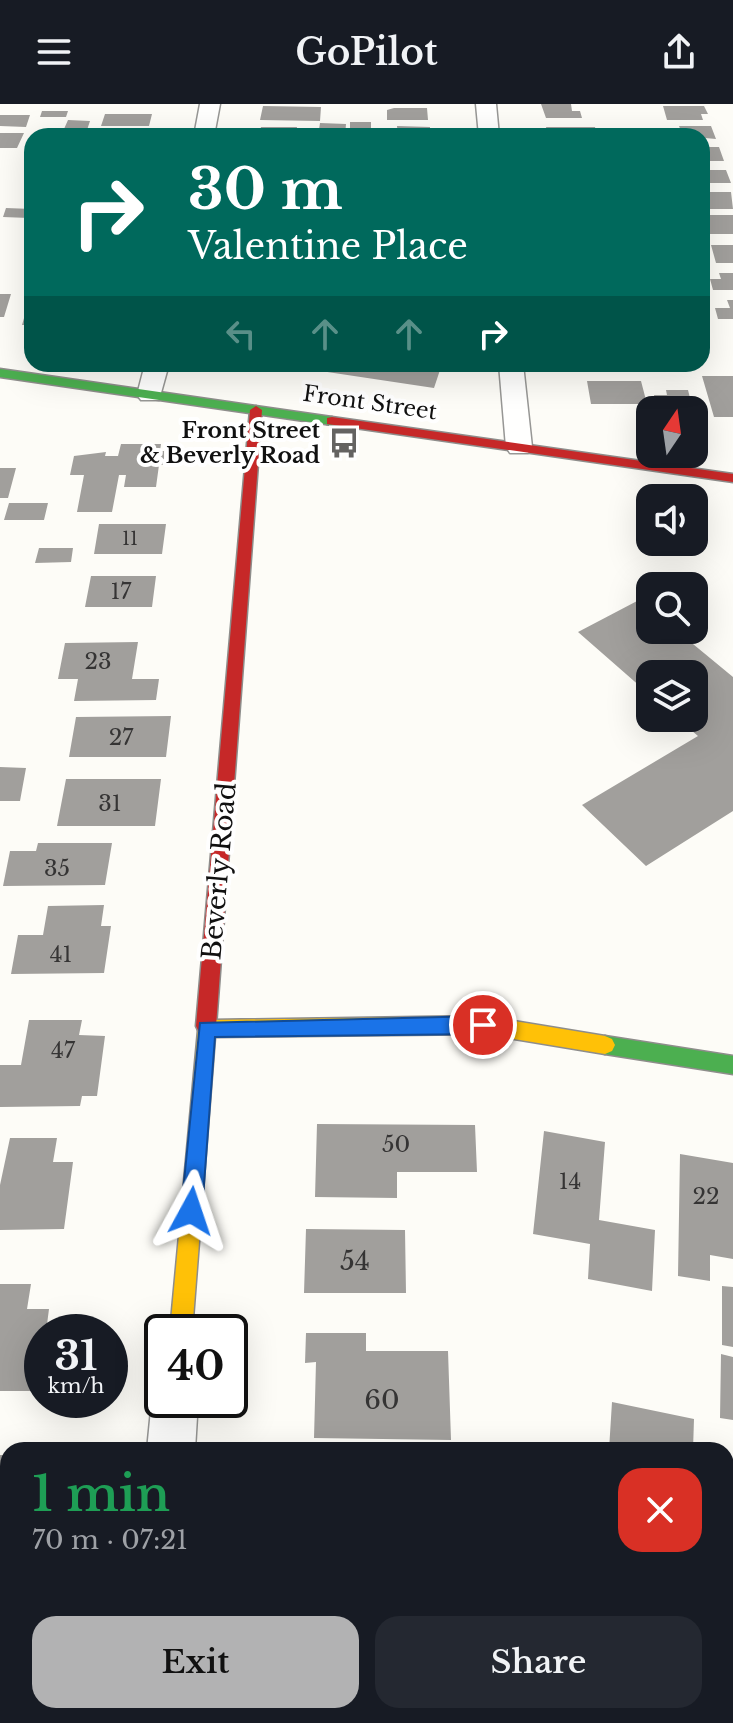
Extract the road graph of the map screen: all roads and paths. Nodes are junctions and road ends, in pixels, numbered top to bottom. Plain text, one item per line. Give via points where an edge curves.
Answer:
1 (210, 104) edge
2 (486, 104) edge
3 (206, 128) edge
4 (488, 128) edge
5 (155, 372) edge
6 (512, 372) edge
7 (0, 373) edge
8 (150, 395) junction
9 (256, 410) junction
10 (519, 447) junction
11 (733, 478) edge
12 (206, 1029) junction
13 (733, 1065) edge
14 (182, 1314) edge
15 (174, 1418) edge
16 (172, 1442) edge

1 - 3 street
2 - 4 street
5 - 8 street
6 - 10 street
7 - 8 street, Front Street
8 - 9 street, Front Street
9 - 10 street, Front Street
9 - 12 street, Beverly Road
10 - 11 street, Front Street
12 - 13 street via 483,1025
12 - 14 street, Beverly Road
15 - 16 street

